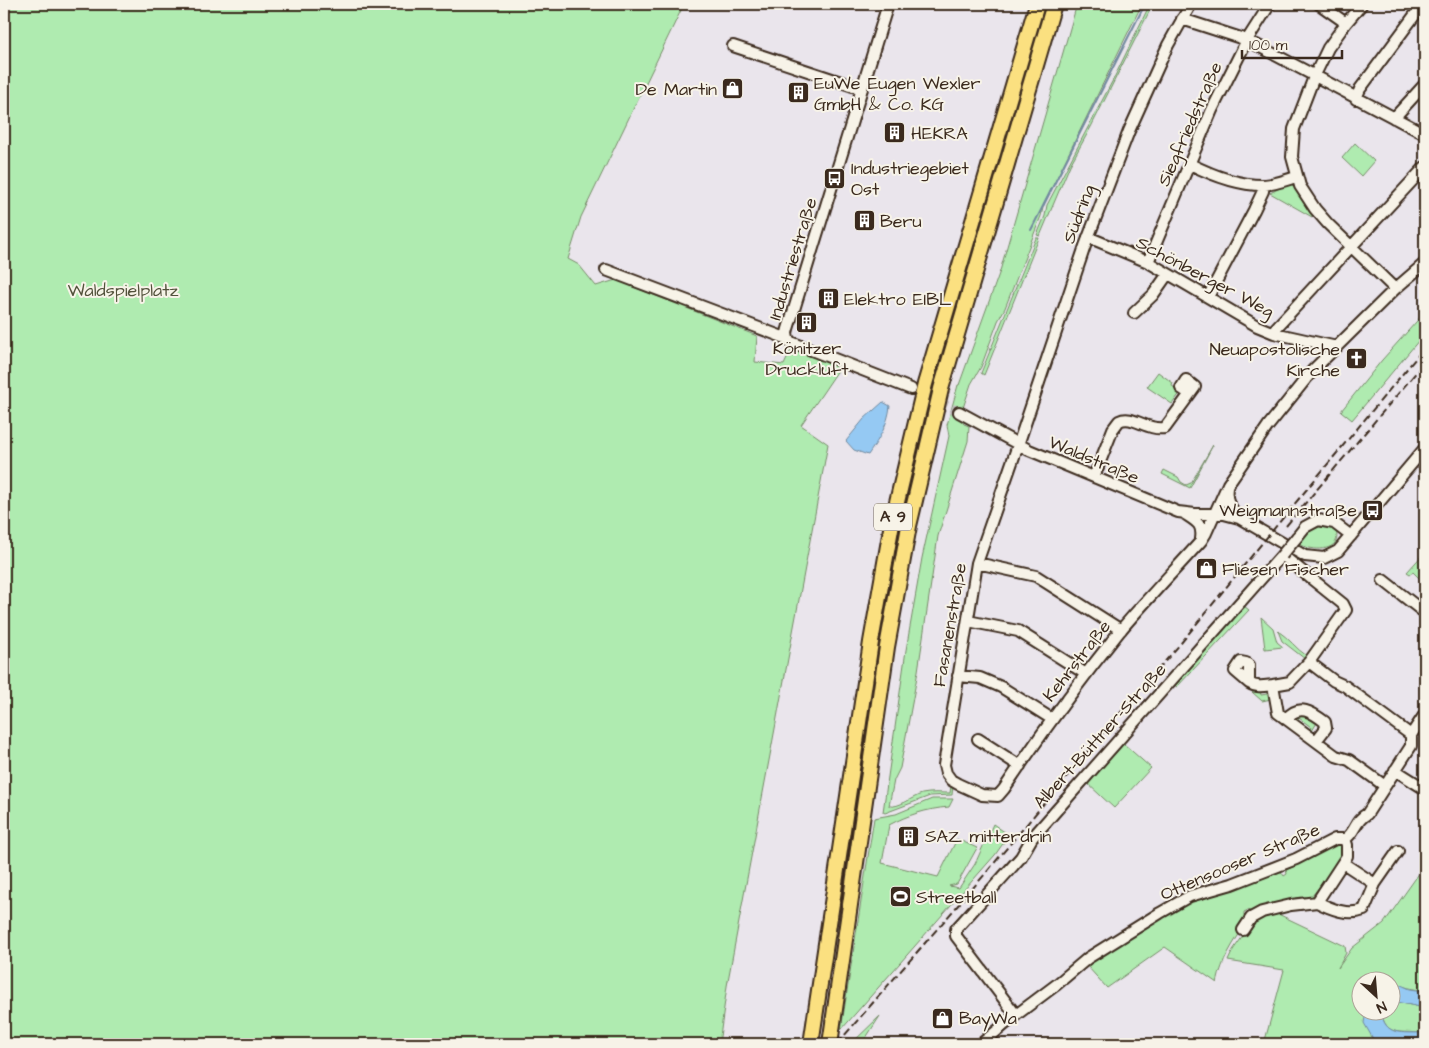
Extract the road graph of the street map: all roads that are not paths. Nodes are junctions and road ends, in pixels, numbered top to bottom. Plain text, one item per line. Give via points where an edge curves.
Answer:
1 (888, 4) edge
2 (1036, 4) edge
3 (1054, 4) edge
4 (1191, 4) edge
5 (1270, 4) edge
6 (1319, 4) edge
7 (1362, 4) edge
8 (1423, 4) edge
9 (1182, 18) junction
10 (1346, 23) junction
11 (1247, 40) junction
12 (732, 46) dead end
13 (1314, 77) junction
14 (1425, 84) edge
15 (862, 89) junction
16 (1356, 99) junction
17 (1394, 118) junction
18 (1425, 134) edge
19 (1190, 164) junction
20 (1425, 167) edge
21 (1296, 177) junction
22 (1264, 186) junction
23 (1088, 237) junction
24 (1351, 246) junction
25 (1148, 262) junction
26 (1425, 263) edge
27 (606, 270) dead end
28 (1168, 275) junction
29 (1395, 289) junction
30 (1208, 297) junction
31 (1134, 313) dead end
32 (1274, 333) junction
33 (788, 339) junction
34 (1337, 347) junction
35 (911, 389) tunnel mouth
36 (1190, 394) dead end
37 (959, 412) tunnel mouth
38 (1018, 445) junction
39 (1425, 450) edge
40 (1094, 477) junction
41 (1228, 484) junction
42 (1185, 514) junction
43 (1218, 515) junction
44 (1239, 518) junction
45 (1351, 536) junction
46 (1201, 541) junction
47 (1282, 555) junction
48 (977, 563) junction
49 (1383, 580) dead end
50 (1425, 613) edge
51 (968, 621) junction
52 (1121, 630) junction
53 (1309, 662) junction
54 (1086, 674) junction
55 (958, 676) junction
56 (1249, 683) dead end
57 (1273, 685) junction
58 (1425, 714) edge
59 (1052, 719) junction
60 (1286, 719) junction
61 (1411, 735) junction
62 (978, 739) dead end
63 (1316, 741) junction
64 (1020, 766) junction
65 (1396, 770) junction
66 (1385, 786) junction
67 (1425, 789) edge
68 (982, 795) joint
69 (1345, 839) junction
70 (1398, 851) dead end
71 (1343, 863) junction
72 (1375, 884) junction
73 (1317, 902) junction
74 (1243, 930) dead end
75 (1016, 1015) junction
76 (812, 1044) edge
77 (830, 1044) edge
78 (981, 1044) edge

1 - 15 street, Industriestraße
2 - 76 highway, A 9 via 925,384 892,523 871,642
3 - 77 highway, A 9 via 941,389 909,526 887,647
4 - 9 street, Südring
5 - 11 street, Siegfriedstraße
6 - 10 street
7 - 10 street
8 - 16 street
9 - 11 street
9 - 23 street, Südring via 1128,131
10 - 13 street via 1328,48
11 - 13 street
11 - 19 street, Siegfriedstraße via 1212,110
12 - 15 street
13 - 16 street
13 - 21 street via 1294,129 1292,157
14 - 17 street
15 - 33 street, Industriestraße via 788,328
16 - 17 street
17 - 18 street
19 - 22 street via 1221,178
19 - 25 street, Siegfriedstraße
20 - 24 street
21 - 22 street
21 - 24 street via 1315,208
22 - 30 street
23 - 25 street, Schönberger Weg
23 - 38 street, Südring
24 - 29 street
24 - 32 street
25 - 28 street, Schönberger Weg
26 - 29 street, Kehrstraße
27 - 33 street, Industriestraße
28 - 30 street, Schönberger Weg
28 - 31 street
29 - 34 street, Kehrstraße
30 - 32 street, Schönberger Weg
32 - 34 street, Schönberger Weg
33 - 35 street
34 - 41 street, Kehrstraße via 1313,370 1268,426
36 - 40 street via 1165,428 1156,430 1129,419 1118,421
37 - 38 street, Waldstraße
38 - 40 street, Waldstraße
38 - 48 street, Fasanenstraße
39 - 45 street
40 - 42 street, Waldstraße
41 - 43 street, Kehrstraße
41 - 44 street via 1227,500
42 - 43 street, Waldstraße
42 - 46 street via 1200,524
43 - 44 street
43 - 46 street, Kehrstraße
44 - 45 street via 1305,556 1324,558 1338,551
45 - 47 street, Albert-Büttner-Straße, bridge via 1334,523 1318,520 1305,527
46 - 52 street, Kehrstraße
47 - 53 street via 1343,604 1346,610
47 - 75 street, Albert-Büttner-Straße via 1032,838 1021,857 956,929 956,936
48 - 51 street, Fasanenstraße
48 - 52 street via 1036,576
49 - 50 street
51 - 54 street via 1018,632
51 - 55 street, Fasanenstraße
52 - 54 street, Kehrstraße
53 - 57 street via 1290,682
53 - 61 street
54 - 59 street, Kehrstraße
55 - 59 street via 980,678 1001,687
55 - 68 street, Fasanenstraße via 944,765 950,780
56 - 57 street via 1257,687
57 - 60 street via 1278,713
58 - 61 street
59 - 64 street, Kehrstraße
60 - 63 street
60 - 63 street via 1290,713 1311,711 1325,722 1326,728
61 - 65 street via 1411,746
62 - 64 street
63 - 66 street
64 - 68 street, Kehrstraße via 998,796
65 - 66 street
65 - 67 street
66 - 69 street
69 - 71 street via 1347,856
69 - 75 street, Ottensooser Straße via 1335,840 1232,884 1190,896 1088,958
70 - 72 street
71 - 72 street
71 - 73 street
72 - 73 street via 1364,910 1358,912 1332,909
73 - 74 street via 1262,912 1252,918
75 - 78 street, Ottensooser Straße

